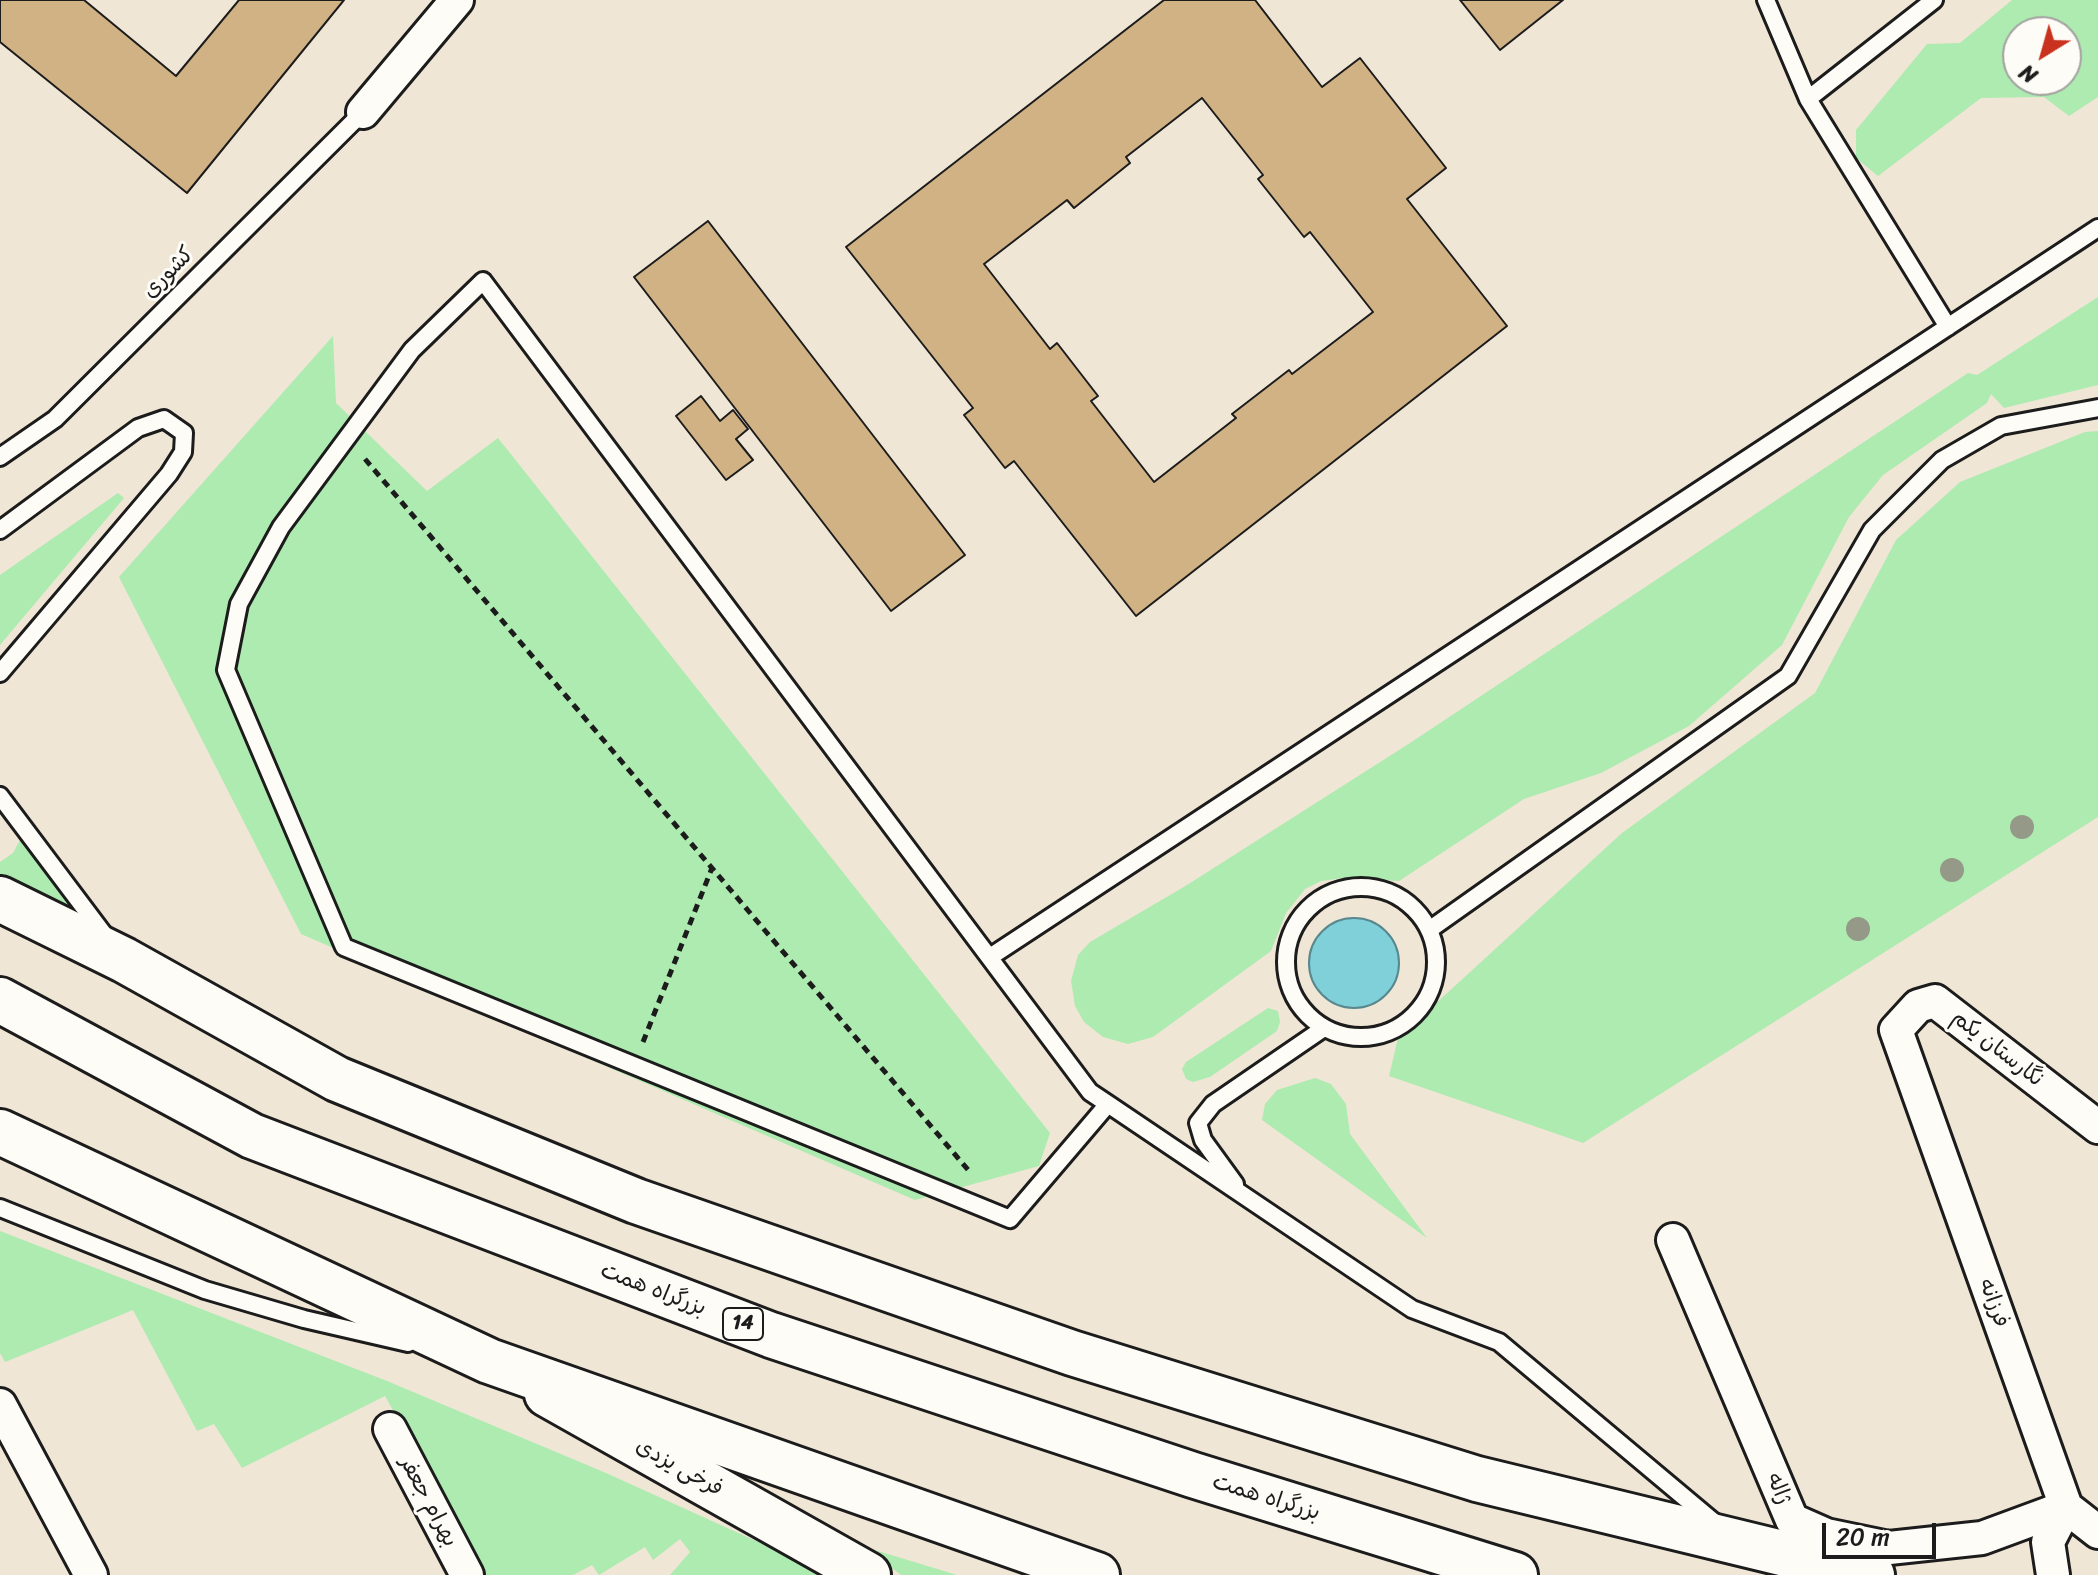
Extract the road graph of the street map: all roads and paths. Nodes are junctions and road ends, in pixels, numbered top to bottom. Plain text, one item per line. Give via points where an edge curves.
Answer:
1 (457, 0) edge
2 (1766, 0) edge
3 (1934, 0) edge
4 (1808, 99) junction
5 (363, 112) joint
6 (2098, 228) edge
7 (1948, 327) junction
8 (2098, 408) edge
9 (347, 437) junction
10 (0, 457) edge
11 (0, 530) edge
12 (0, 673) edge
13 (0, 796) edge
14 (712, 868) junction
15 (0, 899) edge
16 (1429, 930) junction
17 (990, 957) junction
18 (124, 960) junction
19 (0, 1000) edge
20 (1324, 1028) junction
21 (1896, 1030) joint
22 (634, 1065) junction
23 (1108, 1104) junction
24 (2098, 1127) edge
25 (0, 1132) edge
26 (1242, 1194) junction
27 (0, 1208) edge
28 (1010, 1219) junction
29 (1673, 1240) dead end
30 (489, 1361) junction
31 (0, 1405) edge
32 (390, 1429) dead end
33 (2066, 1507) junction
34 (2098, 1532) edge
35 (1737, 1542) junction
36 (91, 1575) edge
37 (467, 1575) edge
38 (868, 1575) edge
39 (1097, 1575) edge
40 (1515, 1575) edge
41 (1872, 1575) edge
42 (2053, 1575) edge

1 - 5 street
2 - 4 lane
3 - 4 lane
4 - 7 lane
5 - 10 lane, کشوری via 55,419
6 - 7 lane
7 - 17 lane
8 - 16 lane via 2001,426 1942,460 1872,530 1788,676
9 - 14 path
9 - 17 lane via 412,350 483,281
9 - 22 lane via 281,527 239,604 226,670 344,947
11 - 12 lane via 138,428 164,419 184,433 183,452 169,474
13 - 18 lane
14 - 22 path
14 - 28 path
15 - 18 main road
16 - 20 lane via 1436,953 1435,977 1413,1018 1370,1038
16 - 20 lane via 1414,908 1392,893 1367,886 1341,889 1317,900 1298,919 1287,943 1285,969 1298,1004
17 - 23 lane via 1090,1092
18 - 35 main road via 337,1079 636,1201 1072,1353 1447,1470
19 - 40 main road, بزرگراه همت / 14 via 252,1136 771,1335
20 - 26 lane via 1213,1104 1198,1123 1203,1140
21 - 24 street, نگارستان یکم via 1918,1006 1935,1001
21 - 33 street, فرزانه
22 - 28 lane
23 - 26 lane
23 - 28 lane
25 - 30 main road
26 - 35 lane via 1412,1309 1499,1342
27 - 30 lane via 205,1290 304,1319
29 - 33 street, ژاله via 1792,1520 1826,1535 1889,1548 1982,1538
30 - 38 main road, فرخی یزدی
30 - 39 main road
31 - 36 street
32 - 37 street, بهرام جعفر
33 - 34 street
33 - 42 street via 2048,1542
35 - 41 main road

